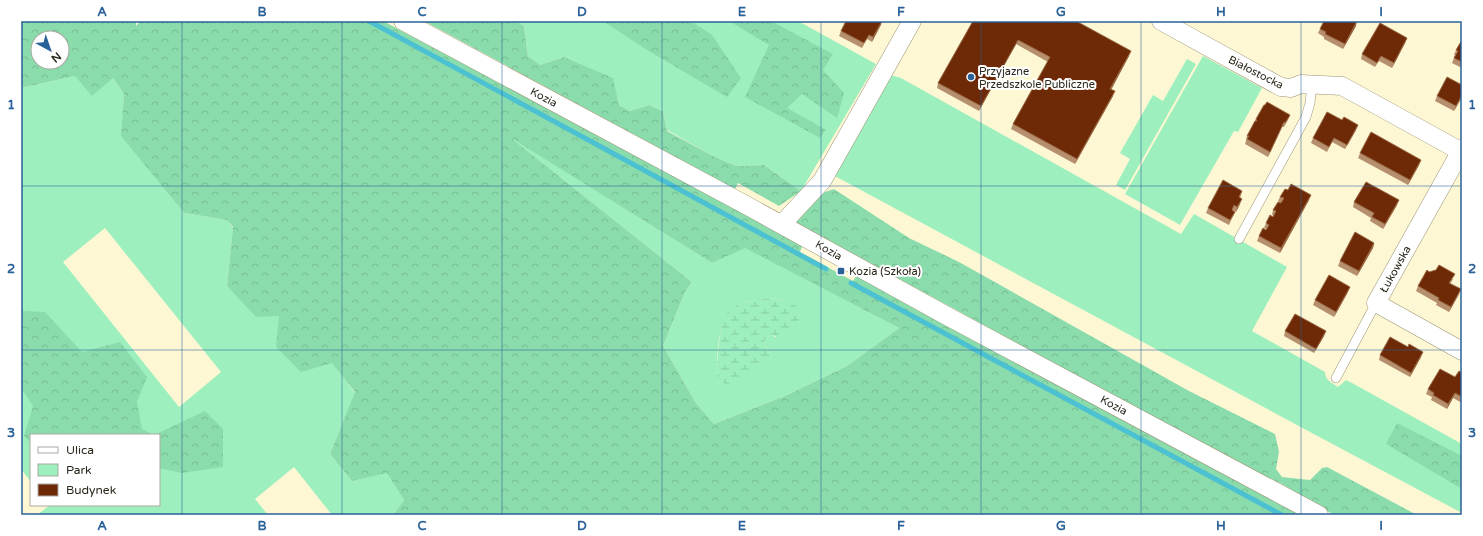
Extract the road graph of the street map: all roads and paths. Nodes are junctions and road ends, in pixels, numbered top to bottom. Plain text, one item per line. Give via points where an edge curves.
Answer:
1 (403, 21) edge
2 (912, 21) edge
3 (1161, 21) edge
4 (1312, 84) junction
5 (1462, 151) edge
6 (782, 224) junction
7 (1239, 239) dead end
8 (1376, 303) junction
9 (1462, 351) edge
10 (1336, 378) dead end
11 (1319, 515) edge

1 - 6 street, Kozia
2 - 6 street via 822,181
3 - 4 street, Białostocka via 1281,87
4 - 5 street, Białostocka via 1342,86
4 - 7 lane via 1306,117
5 - 8 street, Łukowska
6 - 11 street, Kozia
8 - 9 street, Łukowska
8 - 10 lane

